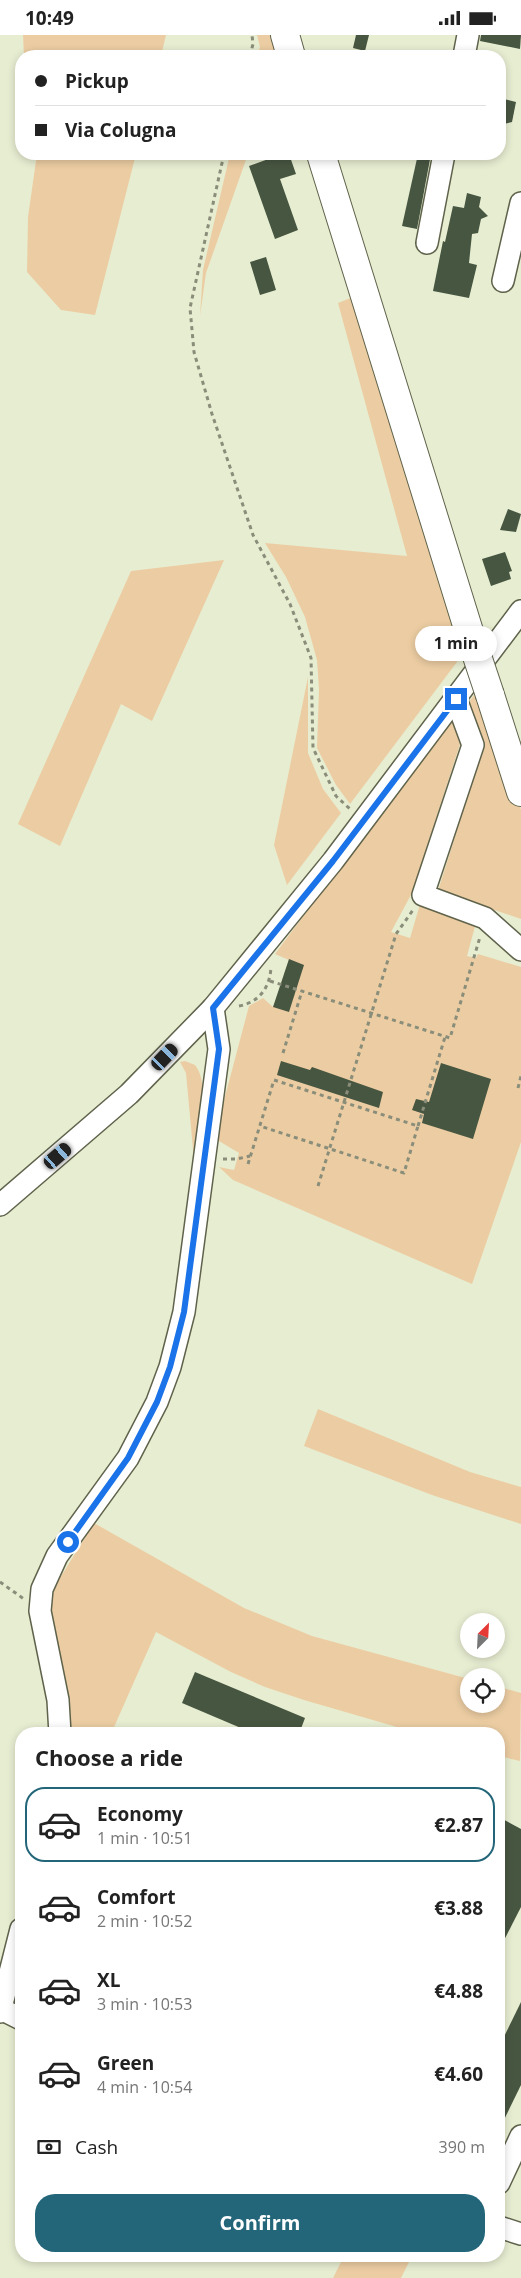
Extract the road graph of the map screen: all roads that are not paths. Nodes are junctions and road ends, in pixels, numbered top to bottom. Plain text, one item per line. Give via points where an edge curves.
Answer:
1 (285, 35) edge
2 (468, 35) edge
3 (289, 50) edge
4 (465, 50) edge
5 (323, 160) edge
6 (443, 160) edge
7 (521, 203) edge
8 (427, 243) dead end
9 (503, 281) dead end
10 (521, 611) edge
11 (456, 699) junction
12 (521, 792) edge
13 (521, 950) edge
14 (213, 1008) junction
15 (0, 1205) edge
16 (60, 1727) edge
17 (15, 1953) edge
18 (1, 2010) edge
19 (15, 2016) edge
20 (521, 2136) edge
21 (505, 2170) edge
22 (505, 2229) edge
23 (521, 2234) edge

1 - 3 main road
2 - 4 street
5 - 12 main road, bridge
6 - 8 street
7 - 9 street
10 - 11 street
11 - 13 street via 473,745 423,895 485,919
11 - 14 street via 333,861
14 - 15 street via 129,1094
14 - 16 street via 219,1049 184,1312 170,1367 161,1393 128,1458 57,1556 42,1589 40,1611 58,1700
17 - 18 street
18 - 19 street
20 - 21 street
22 - 23 street

